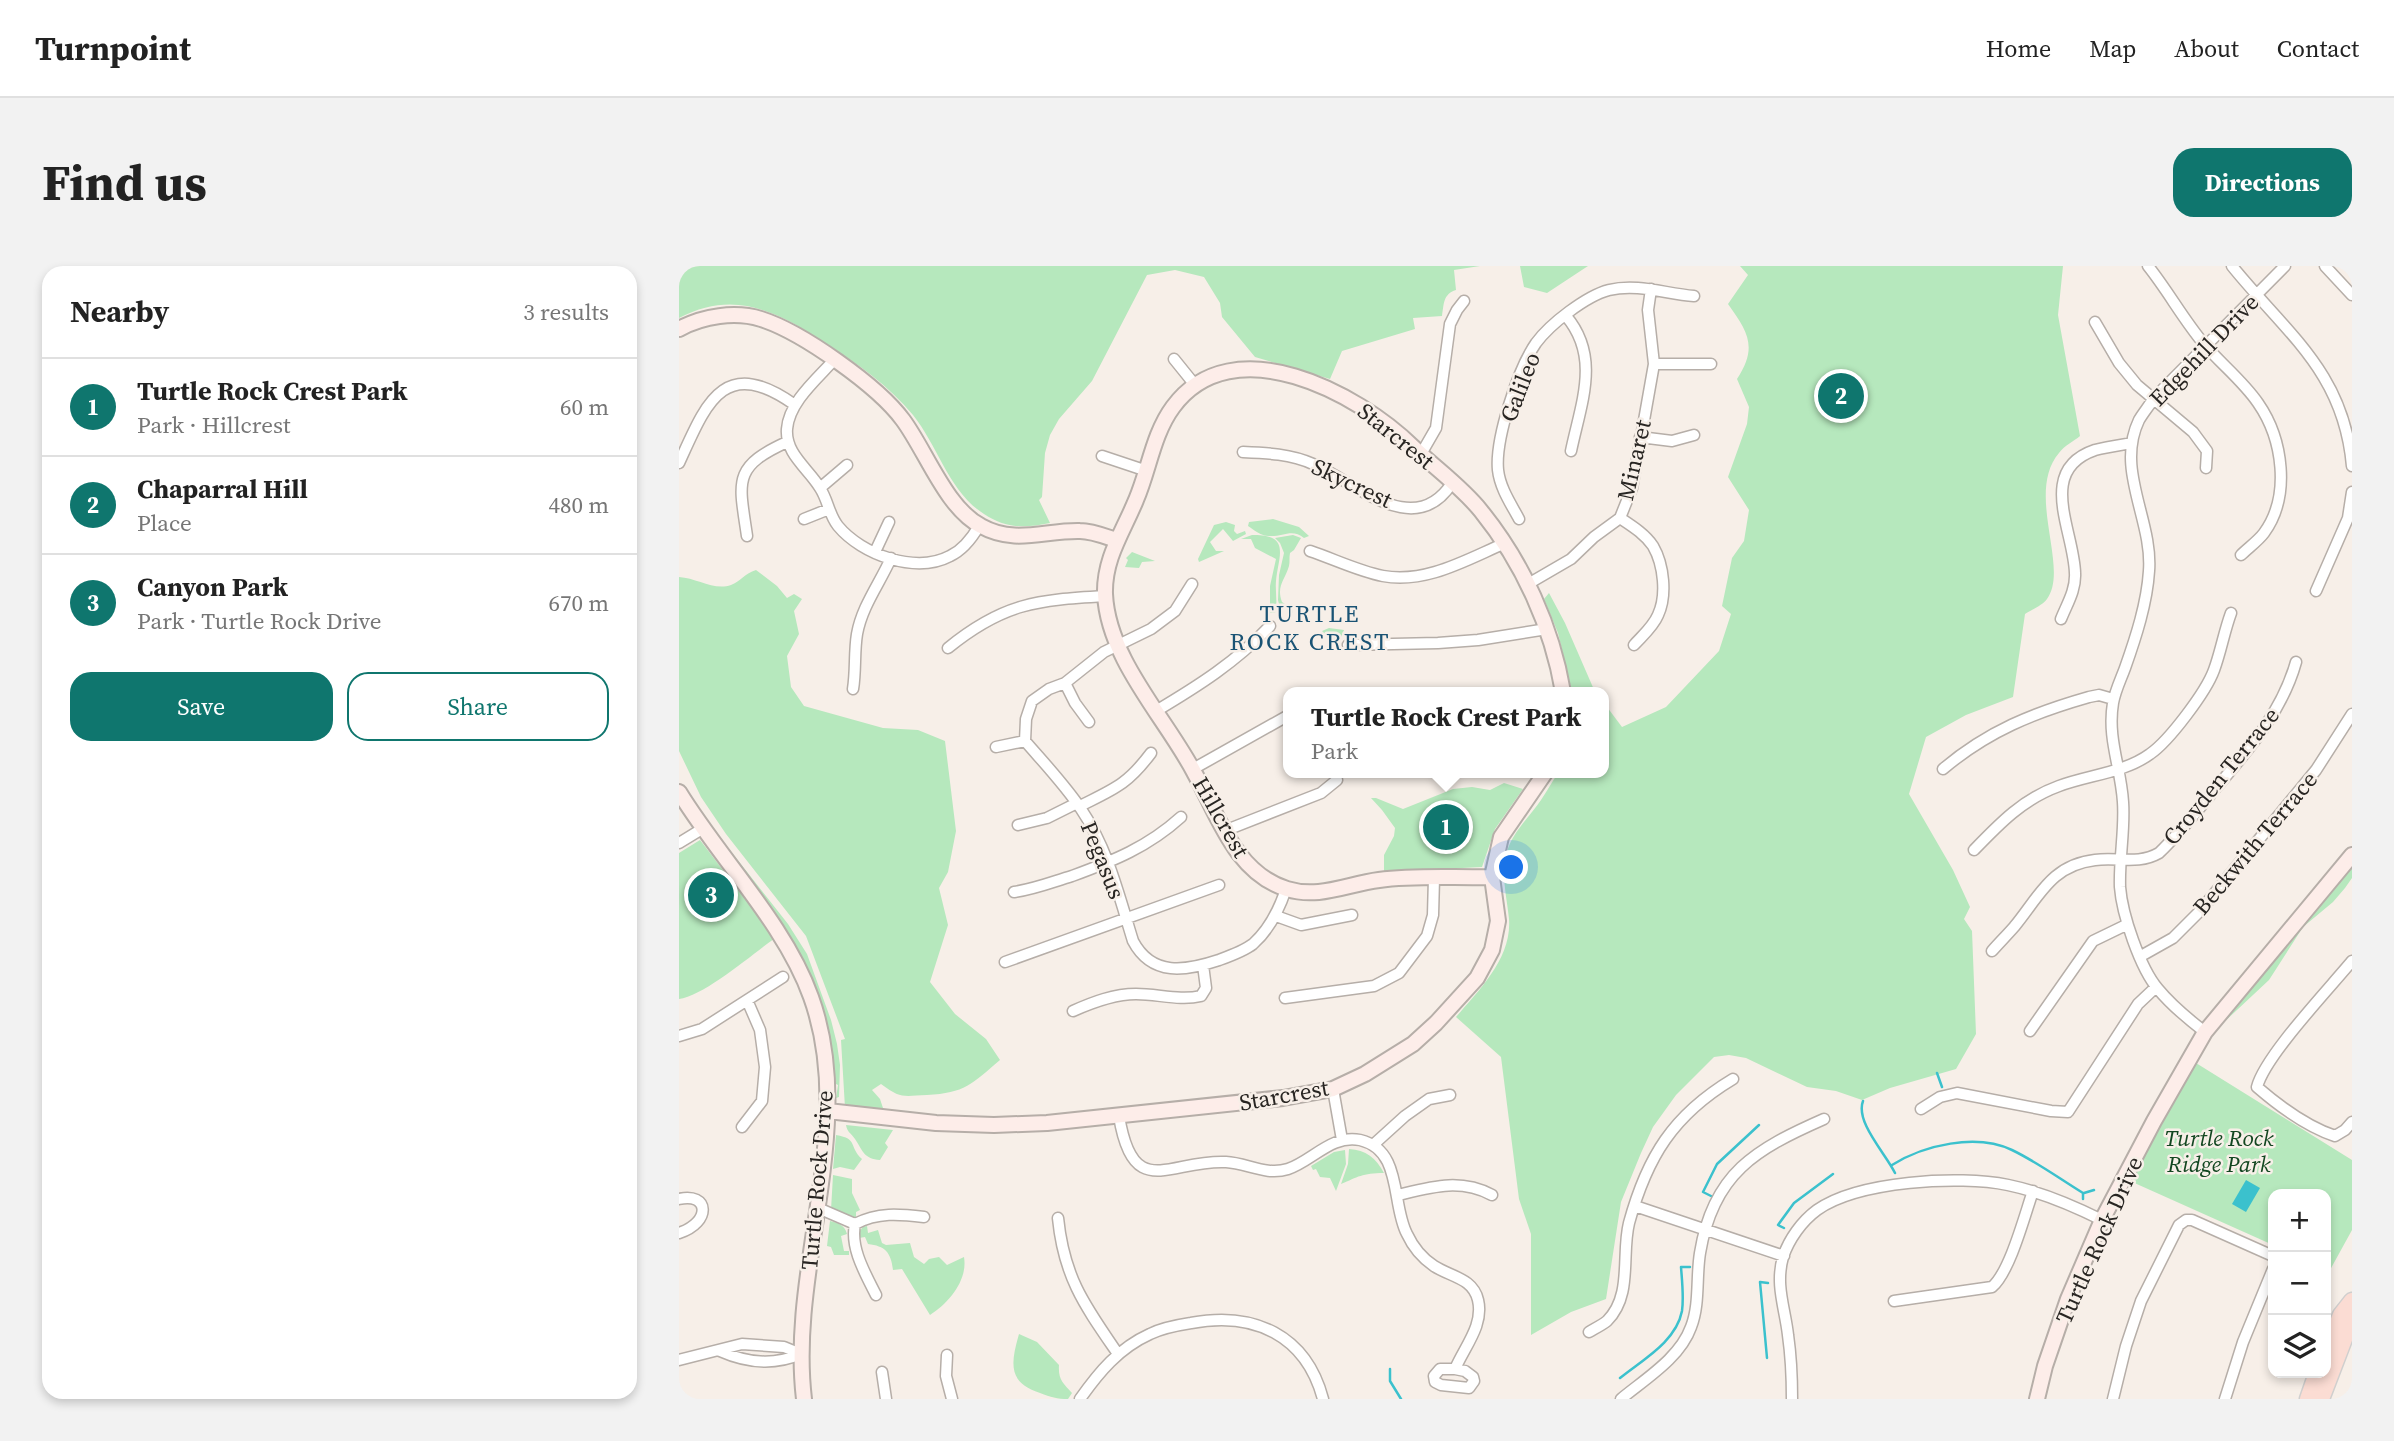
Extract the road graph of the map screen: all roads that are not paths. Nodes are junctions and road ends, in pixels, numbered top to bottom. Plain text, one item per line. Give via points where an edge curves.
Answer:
1 (2148, 266) edge
2 (2232, 266) edge
3 (2285, 266) edge
4 (2325, 266) edge
5 (1651, 289) junction
6 (2255, 295) junction
7 (2352, 295) edge
8 (1694, 296) dead end
9 (1464, 301) dead end
10 (1566, 316) junction
11 (2095, 321) dead end
12 (679, 329) edge
13 (2205, 345) junction
14 (1174, 359) dead end
15 (834, 360) junction
16 (1654, 364) junction
17 (1711, 364) dead end
18 (1195, 385) junction
19 (2154, 398) junction
20 (795, 405) junction
21 (1694, 435) dead end
22 (1640, 437) junction
23 (787, 442) junction
24 (2131, 443) junction
25 (1571, 451) dead end
26 (1243, 452) dead end
27 (1421, 454) junction
28 (1103, 456) dead end
29 (679, 463) edge
30 (847, 465) dead end
31 (2352, 466) edge
32 (2206, 468) dead end
33 (1147, 471) junction
34 (1452, 483) junction
35 (820, 488) junction
36 (2352, 492) edge
37 (829, 509) junction
38 (1620, 518) junction
39 (804, 519) dead end
40 (1519, 519) dead end
41 (889, 522) dead end
42 (979, 526) junction
43 (747, 536) dead end
44 (1116, 540) junction
45 (1503, 544) junction
46 (1310, 551) dead end
47 (875, 552) junction
48 (2241, 555) dead end
49 (891, 558) junction
50 (1192, 584) dead end
51 (1528, 584) junction
52 (2316, 591) dead end
53 (1105, 596) junction
54 (2231, 613) dead end
55 (2061, 619) dead end
56 (1270, 626) dead end
57 (1547, 629) junction
58 (1117, 645) junction
59 (1348, 645) dead end
60 (1633, 645) dead end
61 (948, 648) dead end
62 (2297, 662) dead end
63 (1065, 683) junction
64 (1562, 687) edge
65 (853, 689) dead end
66 (2113, 699) junction
67 (1156, 711) junction
68 (2352, 714) edge
69 (1283, 718) edge
70 (1089, 722) dead end
71 (1025, 741) junction
72 (996, 747) dead end
73 (1151, 753) dead end
74 (1193, 769) junction
75 (1943, 769) dead end
76 (2117, 769) junction
77 (1542, 778) edge
78 (1337, 780) dead end
79 (679, 792) edge
80 (1078, 804) junction
81 (1181, 817) dead end
82 (1018, 825) dead end
83 (702, 829) junction
84 (1224, 831) junction
85 (679, 843) edge
86 (1974, 850) dead end
87 (2352, 855) edge
88 (2120, 861) junction
89 (1109, 863) junction
90 (1492, 877) junction
91 (1434, 878) junction
92 (1219, 885) dead end
93 (1286, 889) junction
94 (1014, 892) dead end
95 (1352, 915) dead end
96 (1276, 916) junction
97 (1126, 917) junction
98 (2126, 925) junction
99 (1991, 951) dead end
100 (2141, 956) junction
101 (2352, 961) edge
102 (1005, 962) dead end
103 (1203, 965) junction
104 (783, 977) dead end
105 (2156, 987) junction
106 (1285, 998) dead end
107 (747, 1000) junction
108 (1073, 1011) dead end
109 (2030, 1031) dead end
110 (2205, 1032) junction
111 (679, 1036) edge
112 (1733, 1080) dead end
113 (1332, 1089) junction
114 (1450, 1095) dead end
115 (1921, 1109) dead end
116 (828, 1111) junction
117 (1119, 1116) junction
118 (1824, 1119) dead end
119 (2352, 1122) edge
120 (742, 1127) dead end
121 (1342, 1140) junction
122 (1373, 1145) junction
123 (2033, 1191) junction
124 (1398, 1195) junction
125 (1492, 1195) dead end
126 (679, 1199) edge
127 (1635, 1206) junction
128 (818, 1208) junction
129 (924, 1217) dead end
130 (1058, 1218) dead end
131 (2102, 1220) junction
132 (855, 1224) junction
133 (1706, 1229) junction
134 (679, 1233) edge
135 (2268, 1254) edge
136 (1784, 1256) junction
137 (2268, 1281) edge
138 (876, 1295) dead end
139 (1893, 1301) dead end
140 (2352, 1301) edge
141 (2352, 1318) edge
142 (1589, 1332) dead end
143 (2331, 1340) edge
144 (720, 1351) junction
145 (801, 1354) junction
146 (1118, 1354) junction
147 (947, 1355) dead end
148 (679, 1360) edge
149 (1455, 1368) dead end
150 (882, 1372) dead end
151 (2315, 1378) edge
152 (804, 1399) edge
153 (886, 1399) edge
154 (952, 1399) edge
155 (1080, 1399) edge
156 (1323, 1399) edge
157 (1621, 1399) edge
158 (1792, 1399) edge
159 (2037, 1399) edge
160 (2113, 1399) edge
161 (2225, 1399) edge
162 (2308, 1399) edge
163 (2321, 1399) edge

1 - 13 street
2 - 6 street
3 - 6 street, Edgehill Drive
4 - 7 street
5 - 8 street, Galileo
5 - 10 street, Galileo via 1609,290
5 - 16 street, Minaret via 1648,310
6 - 13 street, Edgehill Drive
6 - 31 street via 2311,356 2334,393 2350,442
9 - 27 street via 1450,324 1436,429
10 - 25 street via 1581,339 1587,369
10 - 40 street, Galileo via 1535,344 1508,408 1498,470
11 - 19 street via 2119,363
12 - 15 street via 715,316 760,318
13 - 19 street, Edgehill Drive
13 - 48 street via 2257,402 2272,427 2279,453 2280,485 2274,515 2263,534
14 - 18 street
15 - 20 street
15 - 42 street via 900,416 958,508
16 - 17 street
16 - 22 street, Minaret
18 - 27 street, Starcrest via 1240,369 1266,369 1305,380 1367,410
18 - 33 street, Starcrest via 1162,425
19 - 24 street, Edgehill Drive
19 - 32 street via 2193,432 2207,451
20 - 23 street
20 - 29 street via 752,384 734,386 718,394 703,413
21 - 22 street via 1672,441
22 - 38 street, Minaret via 1632,488
23 - 35 street
23 - 43 street via 756,457 747,468 741,496
24 - 55 street via 2095,450 2072,463 2065,473 2062,500 2075,573
24 - 66 street, Edgehill Drive via 2130,468 2147,538 2149,568 2145,598
26 - 34 street, Skycrest via 1312,463 1388,505 1424,505 1444,494
27 - 34 street, Starcrest
28 - 33 street
30 - 35 street
33 - 44 street, Starcrest
34 - 45 street, Starcrest via 1480,510
35 - 37 street
36 - 52 street via 2348,518
37 - 39 street
37 - 47 street via 848,536
38 - 51 street, Minaret via 1571,559
38 - 60 street via 1653,546 1663,585 1657,617
41 - 47 street
42 - 44 street via 1009,535 1080,531
42 - 49 street via 951,556 919,564
44 - 53 street, Hillcrest
45 - 46 street via 1427,575 1403,578
45 - 51 street, Starcrest
47 - 49 street
49 - 65 street via 863,610
50 - 58 street via 1175,611
51 - 57 street, Starcrest
53 - 58 street, Hillcrest
53 - 61 street via 1023,605 984,622
54 - 76 street via 2206,688 2150,754
56 - 67 street via 1229,665
57 - 59 street via 1465,641
57 - 64 street, Starcrest
58 - 63 street
58 - 67 street, Hillcrest
62 - 88 street, Croyden Terrace via 2291,682 2256,741 2175,837 2149,859
63 - 70 street
63 - 71 street via 1032,701 1025,719
66 - 75 street via 2089,697 2021,719 1980,741
66 - 76 street, Edgehill Drive via 2111,735
67 - 74 street, Hillcrest
68 - 100 street, Beckwith Terrace via 2316,770 2200,911 2173,938
69 - 74 street
71 - 72 street
71 - 80 street, Pegasus
73 - 80 street via 1124,783
74 - 84 street, Hillcrest
76 - 86 street via 2036,795
76 - 88 street, Edgehill Drive via 2123,800
77 - 90 street, Starcrest via 1501,837
78 - 84 street via 1321,793
79 - 83 street, Turtle Rock Drive
80 - 82 street
80 - 89 street, Pegasus
81 - 89 street via 1154,840
83 - 85 street
83 - 116 street, Turtle Rock Drive via 777,931 803,976 825,1054
84 - 93 street, Hillcrest via 1244,861
87 - 110 street, Turtle Rock Drive
88 - 98 street, Edgehill Drive
88 - 99 street, Croyden Terrace via 2095,860 2061,871
89 - 94 street
89 - 97 street, Pegasus
90 - 91 street, Hillcrest
90 - 113 street, Starcrest via 1498,921 1492,950 1477,978 1413,1044
91 - 93 street, Hillcrest via 1408,872 1316,893
91 - 106 street via 1427,936 1399,973 1374,986
92 - 97 street
93 - 96 street, Pegasus
95 - 96 street via 1301,925
96 - 103 street, Pegasus via 1252,945
97 - 102 street
97 - 103 street, Pegasus via 1139,952 1150,961 1178,970
98 - 100 street, Edgehill Drive
98 - 109 street via 2093,942
100 - 105 street, Edgehill Drive
101 - 119 street via 2279,1049 2257,1087 2335,1136
103 - 108 street via 1206,988 1201,996 1134,994 1110,997
104 - 107 street
105 - 110 street, Edgehill Drive
105 - 115 street via 2133,1012 2068,1112 1957,1093
107 - 111 street via 702,1029
107 - 120 street via 759,1030 765,1067 762,1101
110 - 131 street, Turtle Rock Drive
112 - 127 street via 1679,1120 1648,1169
113 - 117 street, Starcrest
113 - 121 street
114 - 122 street via 1429,1099
116 - 117 street, Starcrest via 994,1125
116 - 128 street, Turtle Rock Drive
117 - 121 street via 1129,1154 1139,1164 1164,1172 1219,1161 1265,1171 1285,1170
118 - 133 street via 1781,1138 1746,1161 1724,1186
121 - 122 street
122 - 124 street via 1390,1167
123 - 131 street
123 - 136 street via 1956,1179 1854,1194 1818,1209 1804,1221
123 - 139 street via 2012,1251 1992,1287
124 - 125 street via 1450,1185 1474,1186
124 - 149 street via 1405,1231 1416,1250 1432,1265 1467,1282 1478,1298 1479,1322
126 - 134 street via 696,1200 703,1214 699,1223
127 - 133 street
127 - 142 street via 1625,1246 1624,1286 1607,1320
128 - 132 street
128 - 145 street, Turtle Rock Drive
129 - 132 street via 886,1214
130 - 146 street via 1071,1279
131 - 159 street, Turtle Rock Drive via 2069,1299
132 - 138 street via 856,1248
133 - 136 street
133 - 157 street via 1691,1327 1669,1359
135 - 160 street via 2192,1220 2179,1225 2141,1301
136 - 158 street via 1779,1289 1788,1333
137 - 161 street
140 - 143 main road
141 - 163 main road
144 - 145 street via 742,1344 785,1347
144 - 145 street via 741,1360 782,1361
144 - 148 street
145 - 152 street, Turtle Rock Drive
146 - 155 street
146 - 156 street via 1150,1334 1177,1325 1222,1319 1263,1325 1283,1337 1311,1365
147 - 154 street
150 - 153 street
151 - 162 main road

